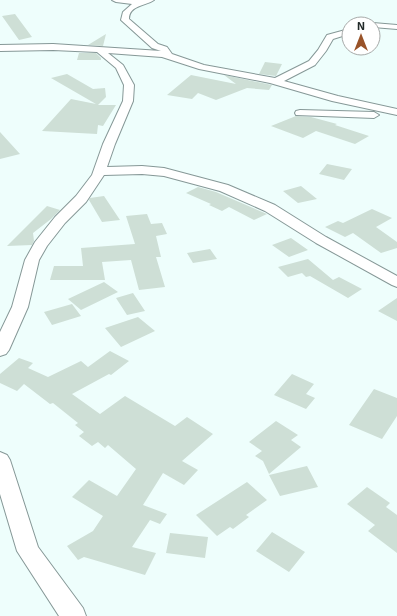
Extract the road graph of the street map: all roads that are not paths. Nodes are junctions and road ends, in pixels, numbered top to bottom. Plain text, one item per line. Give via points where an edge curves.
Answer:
1 (116, 0) edge
2 (146, 1) edge
3 (381, 26) edge
4 (397, 27) edge
5 (341, 34) edge
6 (0, 48) edge
7 (99, 50) junction
8 (170, 55) junction
9 (276, 81) junction
10 (300, 113) dead end
11 (397, 113) edge
12 (100, 171) junction
13 (397, 282) edge
14 (0, 350) edge
15 (0, 460) edge
16 (74, 616) edge

1 - 2 street
2 - 8 street via 128,9 125,20
3 - 4 street
5 - 9 street via 330,37 312,63
6 - 7 street via 53,47
7 - 8 street
7 - 12 street via 120,67 129,85 128,101
8 - 9 street via 202,67
9 - 11 street via 336,99
10 - 11 street
12 - 13 street via 164,172 224,188 270,208
12 - 14 street via 81,199 40,245 32,260 20,307
15 - 16 street via 28,551

